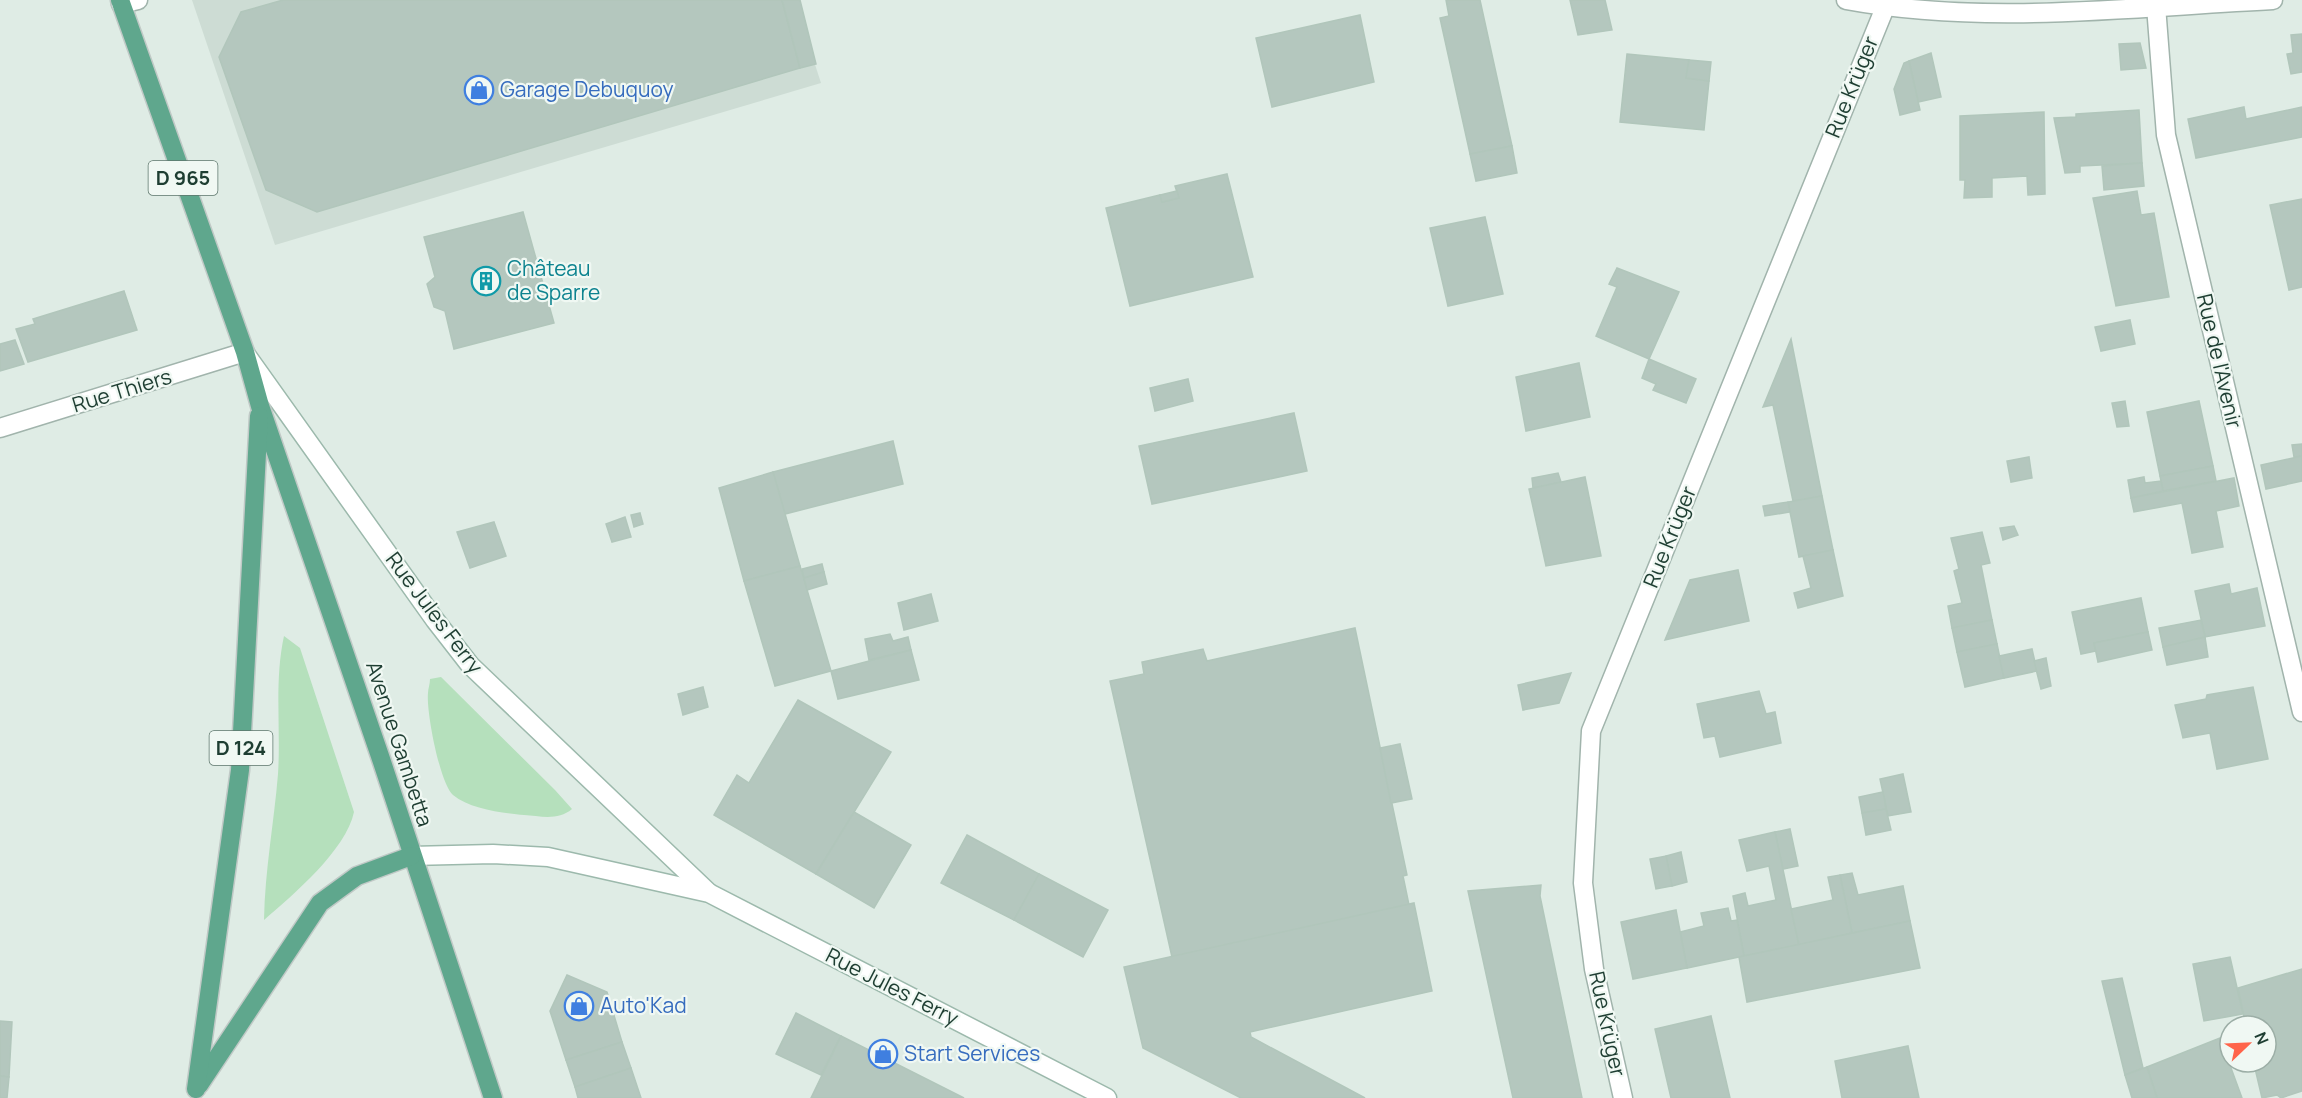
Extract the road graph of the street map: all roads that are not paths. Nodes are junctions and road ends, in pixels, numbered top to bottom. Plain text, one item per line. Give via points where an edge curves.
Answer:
1 (1846, 0) edge
2 (2273, 0) edge
3 (126, 1) edge
4 (1886, 4) edge
5 (2156, 6) junction
6 (245, 352) junction
7 (260, 405) junction
8 (0, 428) edge
9 (2302, 712) edge
10 (411, 856) junction
11 (709, 893) junction
12 (194, 1093) edge
13 (493, 1098) edge
14 (1107, 1098) edge
15 (1623, 1098) edge

1 - 4 street
2 - 5 street
3 - 6 main road, Avenue Gambetta / D 965
4 - 5 street via 2016,15
4 - 15 street, Rue Krüger via 1591,731 1583,883 1594,969
5 - 9 street, Rue de l'Avenir via 2166,135
6 - 7 main road, Avenue Gambetta
6 - 8 street, Rue Thiers
6 - 11 street, Rue Jules Ferry via 470,665
7 - 10 main road, Avenue Gambetta
7 - 12 main road, Avenue Gambetta / D 124 via 240,770
10 - 11 street, Rue Jules Ferry via 548,857
10 - 12 main road, D 124 via 357,876 320,903
10 - 13 main road, Avenue Gambetta
11 - 14 street, Rue Jules Ferry

